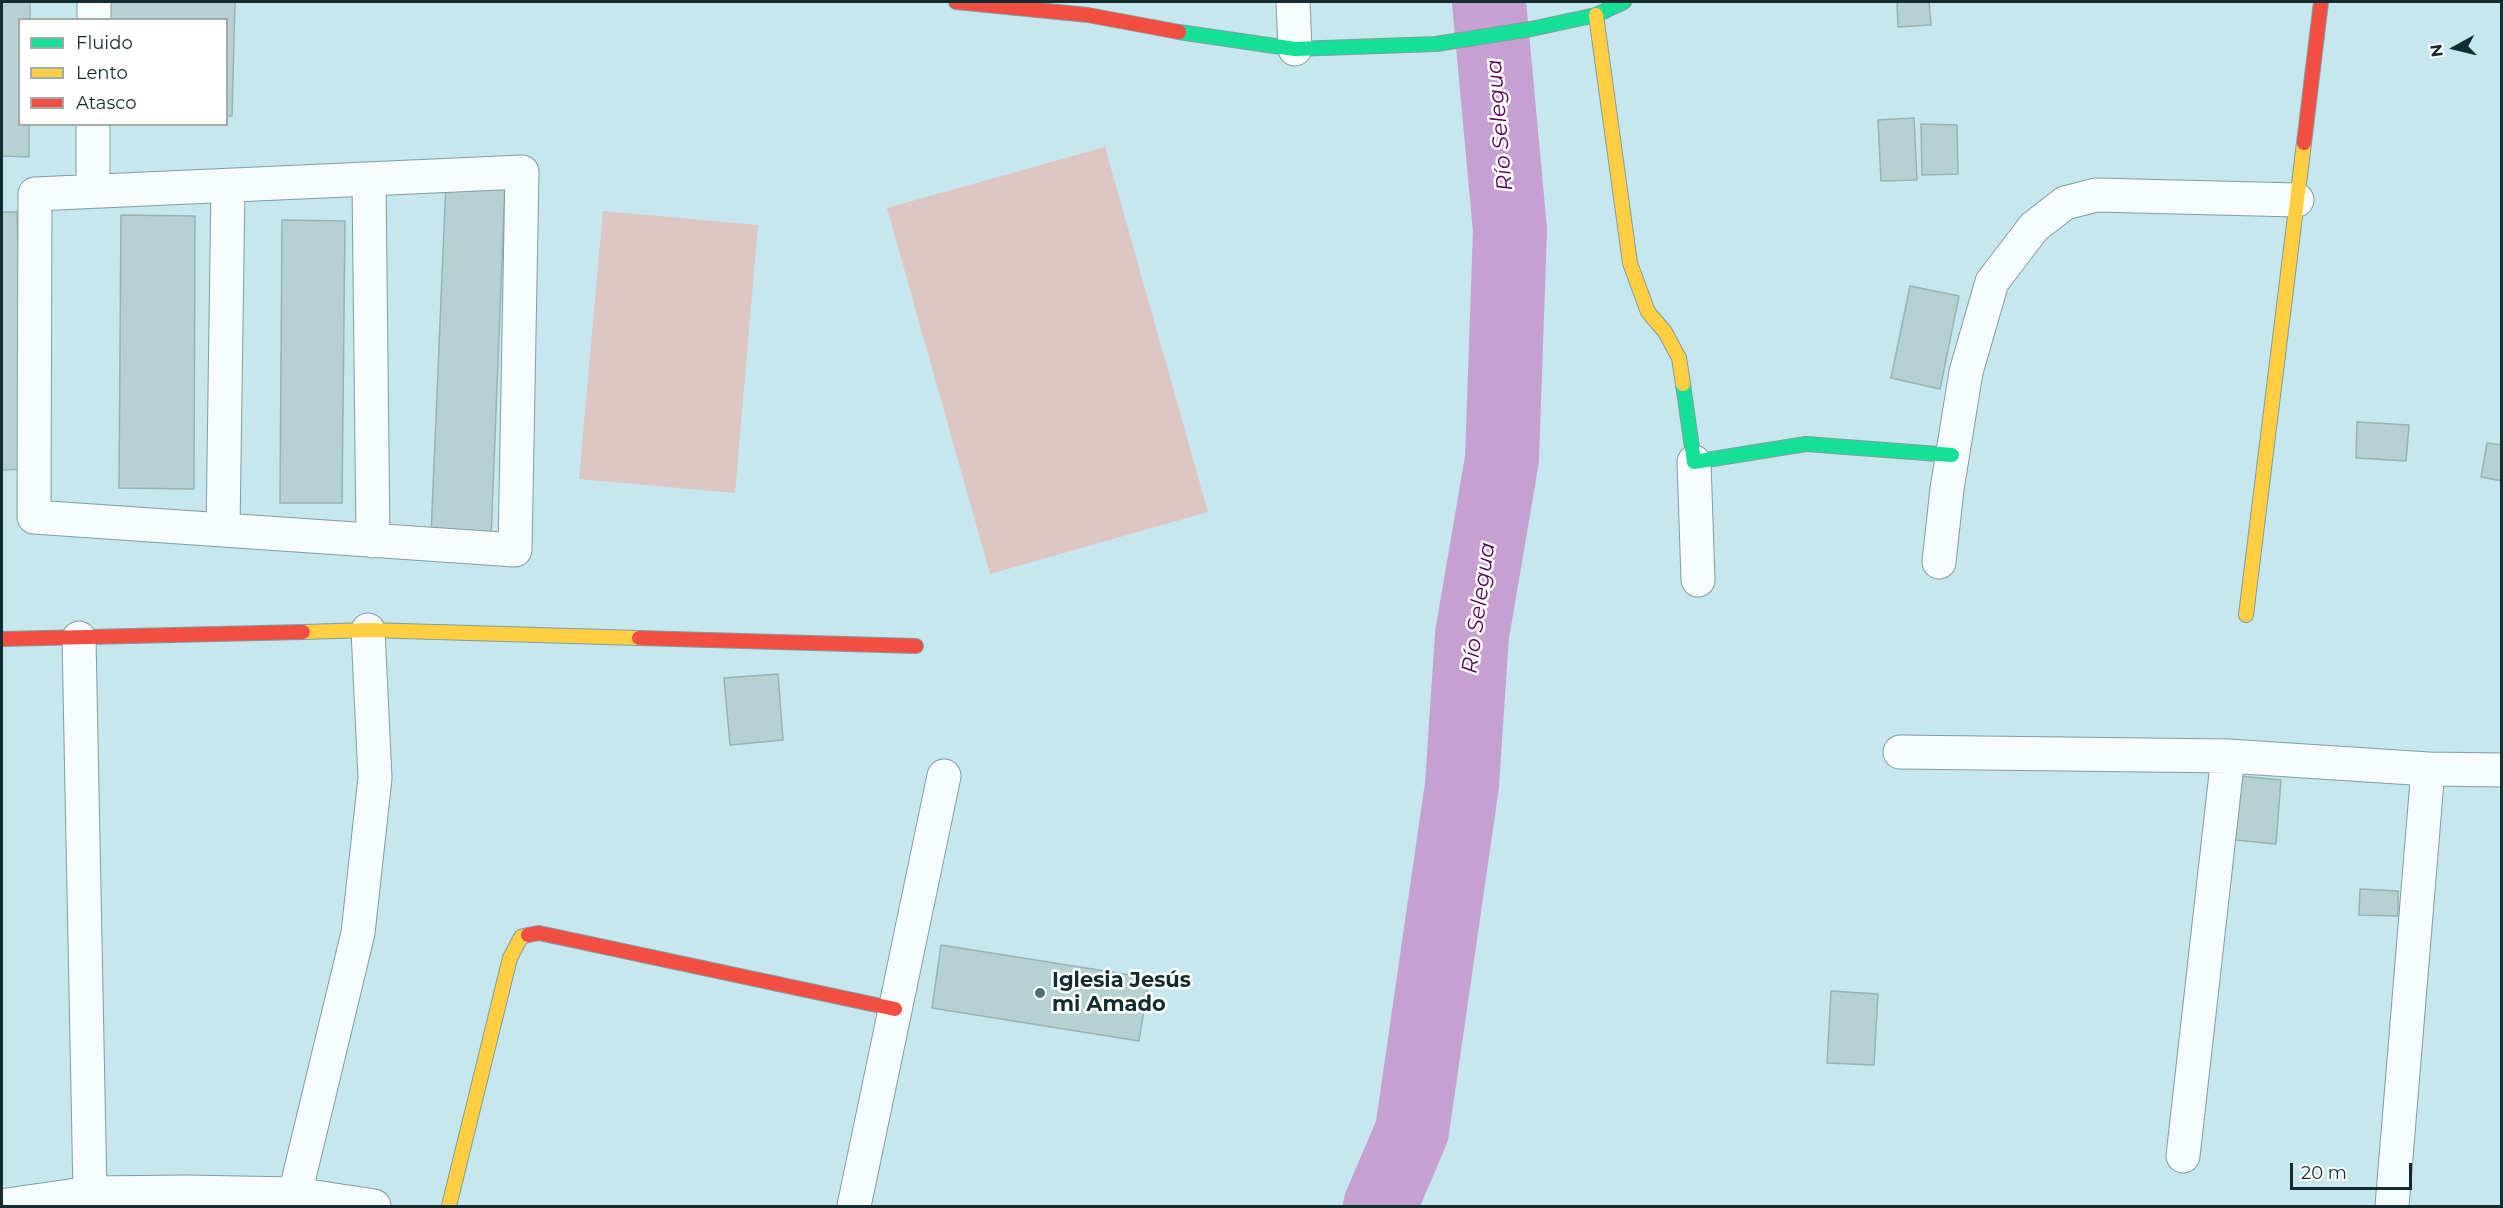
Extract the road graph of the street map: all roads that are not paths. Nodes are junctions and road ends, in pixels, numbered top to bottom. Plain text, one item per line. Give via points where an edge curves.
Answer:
1 (94, 2) edge
2 (956, 2) edge
3 (1293, 2) edge
4 (1624, 2) edge
5 (2321, 2) edge
6 (1596, 15) junction
7 (94, 18) edge
8 (1295, 49) junction
9 (93, 126) edge
10 (369, 179) junction
11 (228, 186) junction
12 (93, 191) junction
13 (2297, 200) junction
14 (1952, 455) junction
15 (1694, 462) junction
16 (223, 530) junction
17 (373, 541) junction
18 (1939, 562) dead end
19 (1698, 580) dead end
20 (2246, 615) dead end
21 (368, 630) junction
22 (79, 638) junction
23 (2, 639) edge
24 (916, 646) dead end
25 (1900, 752) dead end
26 (2228, 756) junction
27 (2428, 769) junction
28 (2502, 770) edge
29 (944, 776) dead end
30 (895, 1009) junction
31 (2183, 1156) dead end
32 (90, 1193) junction
33 (295, 1194) junction
34 (2, 1206) edge
35 (374, 1206) edge
36 (449, 1206) edge
37 (854, 1206) edge
38 (2392, 1206) edge

1 - 7 street
2 - 8 street via 1088,15
3 - 8 street
4 - 6 street
5 - 13 street
6 - 8 street via 1436,44
6 - 15 street via 1630,263 1648,312 1679,358
9 - 12 street
10 - 11 street
10 - 17 street
10 - 17 street via 522,172 515,550
11 - 12 street
11 - 16 street
12 - 16 street via 34,194 34,517
13 - 14 street via 2096,195 2065,203 2034,227 1992,282 1966,372
13 - 20 street
14 - 15 street via 1806,444
14 - 18 street
15 - 19 street
16 - 17 street
21 - 22 street
21 - 24 street
21 - 33 street via 375,778 358,933
22 - 23 street
22 - 32 street
25 - 26 street
26 - 27 street
26 - 31 street
27 - 28 street
27 - 38 street
29 - 30 street
30 - 36 street via 539,933 521,937 510,957
30 - 37 street
32 - 33 street
32 - 34 street
33 - 35 street

